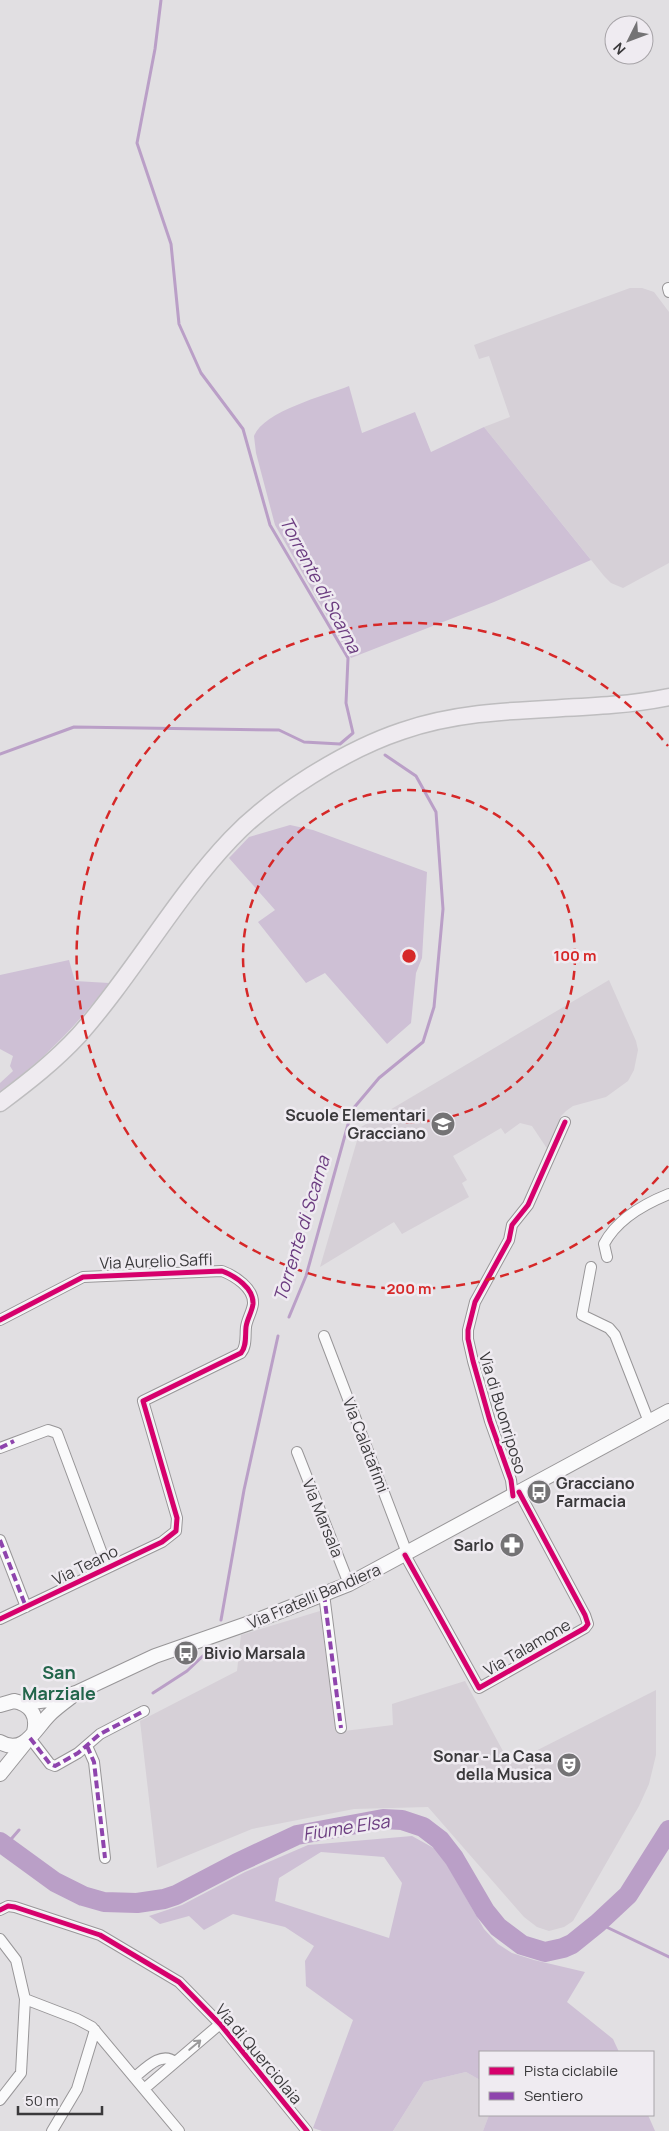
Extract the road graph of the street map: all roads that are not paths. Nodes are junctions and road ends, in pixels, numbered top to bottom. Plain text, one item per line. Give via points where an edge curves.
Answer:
1 (669, 697) edge
2 (0, 1103) edge
3 (564, 1122) dead end
4 (669, 1194) edge
5 (607, 1257) dead end
6 (591, 1267) dead end
7 (0, 1320) edge
8 (324, 1336) dead end
9 (669, 1411) edge
10 (648, 1422) junction
11 (0, 1448) edge
12 (297, 1452) dead end
13 (516, 1494) junction
14 (178, 1529) joint
15 (0, 1540) edge
16 (406, 1554) junction
17 (107, 1567) junction
18 (349, 1584) junction
19 (324, 1594) junction
20 (26, 1607) junction
21 (0, 1619) edge
22 (0, 1693) edge
23 (76, 1693) junction
24 (19, 1702) junction
25 (0, 1705) edge
26 (144, 1711) dead end
27 (341, 1728) dead end
28 (30, 1738) junction
29 (0, 1742) edge
30 (87, 1746) junction
31 (0, 1774) edge
32 (105, 1858) dead end
33 (1, 1907) edge
34 (0, 1939) edge
35 (25, 1999) junction
36 (220, 2024) junction
37 (95, 2030) junction
38 (175, 2062) junction
39 (135, 2077) junction
40 (144, 2088) junction
41 (0, 2100) edge
42 (52, 2131) edge
43 (179, 2131) edge
44 (307, 2131) edge

1 - 2 main road via 449,719 393,734 326,768 278,799 233,837 185,894 77,1036 40,1072
3 - 13 street, Via di Buonriposo via 528,1205 512,1225 507,1244 476,1302 468,1330 473,1361 490,1420
4 - 5 street via 632,1213 618,1225 604,1244
6 - 10 street via 582,1316 609,1328 617,1338
7 - 14 street, Via Aurelio Saffi via 88,1276 219,1270 230,1274 248,1289 253,1304 242,1352 143,1402
8 - 16 street, Via Calatafimi
9 - 10 main road, Via Fratelli Bandiera
10 - 13 main road, Via Fratelli Bandiera
11 - 17 street, Via Teano via 48,1430 57,1433
12 - 18 street, Via Marsala
13 - 16 main road, Via Fratelli Bandiera
13 - 16 street, Via Talamone via 588,1624 479,1688
14 - 17 street, Via Teano via 162,1542
15 - 20 street
16 - 18 main road, Via Fratelli Bandiera
17 - 20 street, Via Teano
18 - 19 main road, Via Fratelli Bandiera
19 - 23 main road, Via Fratelli Bandiera via 155,1656
19 - 27 street
20 - 21 street, Via Teano
22 - 24 main road
23 - 24 main road, Via Fratelli Bandiera via 51,1700
23 - 28 main road, Via Fratelli Bandiera via 49,1715
24 - 25 main road, Via Fratelli Bandiera
24 - 28 main road via 33,1712 36,1725
26 - 30 street via 100,1734
28 - 29 main road via 12,1746
28 - 30 street via 53,1766 67,1761
28 - 31 main road, Via Fratelli Bandiera
30 - 32 street via 94,1762
33 - 36 street, Via di Querciolaia via 15,1907 39,1914 106,1938 183,1986
34 - 35 street via 16,1960
35 - 37 street via 82,2020
35 - 41 street via 21,2073
38 -> 36 street
36 - 44 street, Via di Querciolaia
37 - 39 street
37 - 42 street via 77,2089
38 - 39 street via 162,2058
38 - 40 street
39 - 40 street
40 - 43 street

